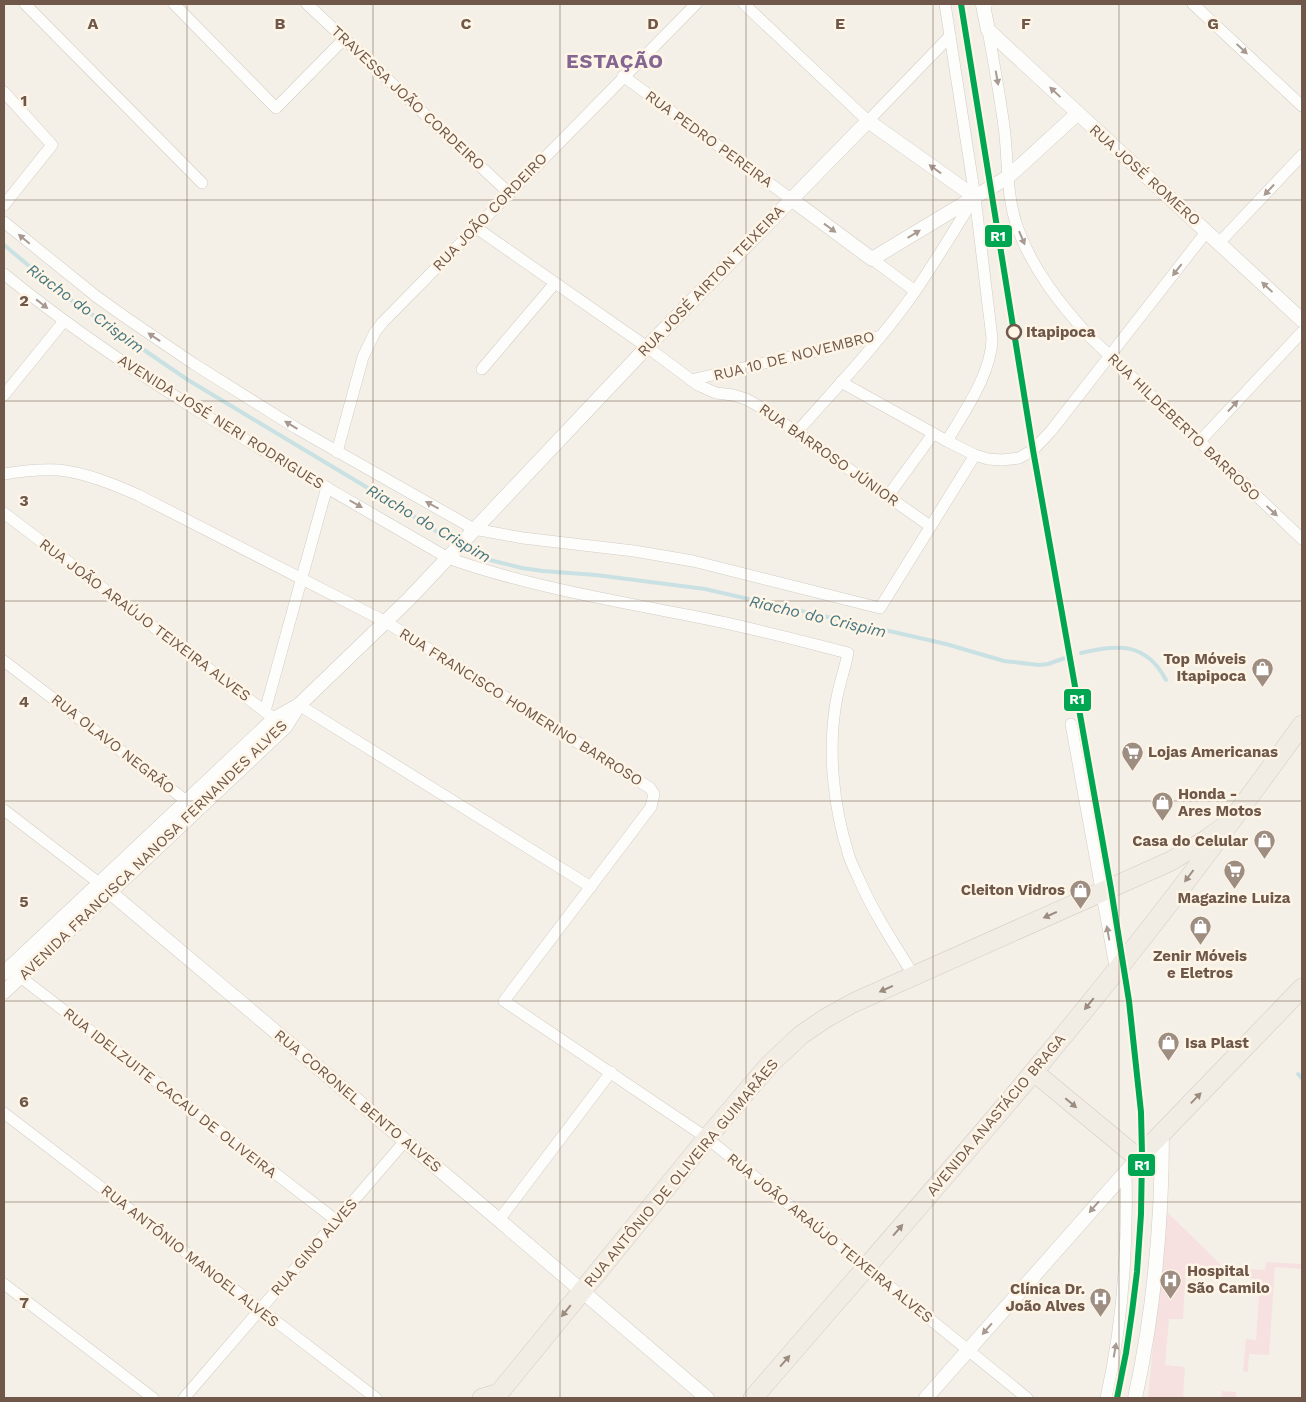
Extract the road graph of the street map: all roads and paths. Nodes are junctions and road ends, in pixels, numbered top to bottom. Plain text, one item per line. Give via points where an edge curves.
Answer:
1 (25, 4) edge
2 (174, 4) edge
3 (307, 4) edge
4 (696, 4) edge
5 (744, 4) edge
6 (945, 4) edge
7 (984, 4) edge
8 (1193, 4) edge
9 (988, 30) junction
10 (950, 36) junction
11 (344, 39) junction
12 (623, 76) junction
13 (4, 92) edge
14 (1302, 106) edge
15 (1078, 114) junction
16 (868, 121) junction
17 (1302, 155) edge
18 (1008, 177) junction
19 (202, 183) dead end
20 (509, 193) junction
21 (975, 197) junction
22 (791, 199) junction
23 (4, 205) edge
24 (4, 222) edge
25 (475, 227) junction
26 (1207, 231) junction
27 (1219, 243) junction
28 (872, 259) junction
29 (4, 274) edge
30 (555, 283) junction
31 (915, 291) junction
32 (1302, 320) edge
33 (64, 321) junction
34 (1302, 332) edge
35 (881, 336) junction
36 (647, 347) junction
37 (1110, 357) junction
38 (482, 369) dead end
39 (691, 380) junction
40 (841, 382) junction
41 (4, 395) edge
42 (797, 432) junction
43 (933, 434) junction
44 (947, 441) junction
45 (1199, 442) junction
46 (337, 452) junction
47 (975, 455) junction
48 (4, 474) edge
49 (327, 487) junction
50 (888, 496) junction
51 (4, 513) edge
52 (930, 526) junction
53 (474, 529) junction
54 (1302, 539) edge
55 (448, 558) junction
56 (302, 578) junction
57 (386, 622) junction
58 (4, 661) edge
59 (299, 705) junction
60 (275, 719) junction
61 (1071, 724) dead end
62 (1302, 725) edge
63 (187, 801) junction
64 (4, 810) edge
65 (198, 810) junction
66 (1229, 823) junction
67 (591, 887) junction
68 (105, 888) junction
69 (1106, 891) junction
70 (9, 971) edge
71 (1116, 972) junction
72 (914, 976) junction
73 (1302, 988) edge
74 (4, 992) edge
75 (611, 1072) junction
76 (1034, 1072) junction
77 (4, 1113) edge
78 (1162, 1133) junction
79 (707, 1138) junction
80 (405, 1141) junction
81 (1132, 1165) junction
82 (499, 1220) junction
83 (337, 1222) junction
84 (866, 1267) junction
85 (4, 1284) edge
86 (582, 1291) junction
87 (260, 1310) junction
88 (968, 1350) junction
89 (492, 1396) edge
90 (153, 1398) edge
91 (184, 1398) edge
92 (376, 1398) edge
93 (707, 1398) edge
94 (753, 1398) edge
95 (926, 1398) edge
96 (1027, 1398) edge
97 (1106, 1398) edge
98 (1135, 1398) edge

1 - 19 street
2 - 11 street via 276,108
3 - 11 street, TRAVESSA JOÃO CORDEIRO
4 - 12 street, RUA JOÃO CORDEIRO
5 - 16 street
6 - 10 street
7 - 9 street
8 -> 14 street
15 -> 9 street, RUA JOSÉ ROMERO
9 -> 18 street, RUA HILDEBERTO BARROSO via 1004,126
10 - 16 street, RUA JOSÉ AIRTON TEIXEIRA
10 - 21 street
11 - 20 street, TRAVESSA JOÃO CORDEIRO
12 - 20 street, RUA JOÃO CORDEIRO
12 - 22 street, RUA PEDRO PEREIRA
13 - 23 street via 52,145
15 - 18 street
15 - 26 street, RUA JOSÉ ROMERO
21 -> 16 street
16 - 22 street, RUA JOSÉ AIRTON TEIXEIRA
17 -> 27 street
18 - 21 street
18 -> 37 street, RUA HILDEBERTO BARROSO via 1018,228 1038,271 1060,303
20 - 25 street, RUA JOÃO CORDEIRO
28 -> 21 street
21 - 31 street, RUA 10 DE NOVEMBRO
21 - 44 street via 992,348 984,374
22 -> 28 street, RUA PEDRO PEREIRA
22 - 36 street, RUA JOSÉ AIRTON TEIXEIRA
46 -> 24 street via 225,384 125,317
25 - 30 street, RUA BARROSO JÚNIOR
25 - 46 street, RUA JOÃO CORDEIRO via 375,332 363,357
26 - 27 street, RUA JOSÉ ROMERO
26 -> 37 street
32 -> 27 street, RUA JOSÉ ROMERO
28 - 31 street, RUA PEDRO PEREIRA
29 -> 33 street, AVENIDA JOSÉ NERI RODRIGUES
30 - 36 street, RUA BARROSO JÚNIOR
30 - 38 street
31 - 35 street, RUA 10 DE NOVEMBRO
33 - 41 street
33 - 49 street, AVENIDA JOSÉ NERI RODRIGUES via 159,386
45 -> 34 street
35 - 39 street, RUA 10 DE NOVEMBRO
35 - 40 street
36 - 39 street, RUA BARROSO JÚNIOR
36 - 53 street, RUA JOSÉ AIRTON TEIXEIRA
37 - 45 street, RUA HILDEBERTO BARROSO
37 - 47 street via 1033,450 1018,458 1002,460
39 - 42 street, RUA BARROSO JÚNIOR via 711,392 752,402
40 - 42 street
40 - 43 street
42 - 50 street, RUA BARROSO JÚNIOR
43 - 44 street
43 - 50 street
44 - 47 street
45 -> 54 street, RUA HILDEBERTO BARROSO
53 -> 46 street
47 - 52 street
48 - 56 street, RUA FRANCISCO HOMERINO BARROSO via 60,470 100,479
49 -> 55 street, AVENIDA JOSÉ NERI RODRIGUES
49 - 56 street
50 - 52 street, RUA BARROSO JÚNIOR
51 - 60 street, RUA JOÃO ARAÚJO TEIXEIRA ALVES
52 - 53 street via 880,608 693,561
53 - 55 street, AVENIDA FRANCISCA NANOSA FERNANDES ALVES
55 - 57 street, AVENIDA FRANCISCA NANOSA FERNANDES ALVES
55 - 72 street, AVENIDA JOSÉ NERI RODRIGUES via 549,587 738,625 848,653 837,698 833,734 838,812 849,856 865,895
56 - 57 street, RUA FRANCISCO HOMERINO BARROSO
56 - 60 street
57 - 59 street, AVENIDA FRANCISCA NANOSA FERNANDES ALVES
57 - 67 street, RUA FRANCISCO HOMERINO BARROSO via 647,785 654,794 651,806
58 - 63 street, RUA OLAVO NEGRÃO
59 - 60 street, AVENIDA FRANCISCA NANOSA FERNANDES ALVES
59 - 67 street
60 - 63 street, AVENIDA FRANCISCA NANOSA FERNANDES ALVES
60 - 65 street, AVENIDA FRANCISCA NANOSA FERNANDES ALVES
61 - 69 street
62 - 66 main road, AVENIDA ANASTÁCIO BRAGA
63 - 65 street, RUA OLAVO NEGRÃO
63 - 68 street, AVENIDA FRANCISCA NANOSA FERNANDES ALVES
64 - 68 street, RUA CORONEL BENTO ALVES
65 - 68 street, AVENIDA FRANCISCA NANOSA FERNANDES ALVES
66 - 69 main road, AVENIDA ANASTÁCIO BRAGA via 1185,854
66 -> 71 main road, AVENIDA ANASTÁCIO BRAGA
67 - 75 street, RUA JOÃO ARAÚJO TEIXEIRA ALVES via 504,1001
68 - 70 street, AVENIDA FRANCISCA NANOSA FERNANDES ALVES
68 - 80 street, RUA CORONEL BENTO ALVES
71 -> 69 street
69 -> 72 main road, RUA ANTÔNIO DE OLIVEIRA GUIMARÃES
70 - 74 street, AVENIDA FRANCISCA NANOSA FERNANDES ALVES
70 - 83 street, RUA IDELZUITE CACAU DE OLIVEIRA
71 -> 76 main road, AVENIDA ANASTÁCIO BRAGA
72 -> 79 main road, RUA ANTÔNIO DE OLIVEIRA GUIMARÃES via 853,1003 801,1035 769,1065
78 -> 73 main road
75 - 79 street, RUA JOÃO ARAÚJO TEIXEIRA ALVES
75 - 82 street
76 -> 81 main road
84 -> 76 main road, AVENIDA ANASTÁCIO BRAGA
77 - 87 street, RUA ANTÔNIO MANOEL ALVES
78 - 81 main road
78 - 98 street via 1155,1275
79 - 84 street, RUA JOÃO ARAÚJO TEIXEIRA ALVES
79 - 86 main road, RUA ANTÔNIO DE OLIVEIRA GUIMARÃES
80 - 82 street, RUA CORONEL BENTO ALVES
80 - 83 street, RUA GINO ALVES
81 -> 88 street
97 -> 81 street via 1125,1273
82 - 86 street, RUA CORONEL BENTO ALVES
83 - 87 street, RUA GINO ALVES
84 - 88 street, RUA JOÃO ARAÚJO TEIXEIRA ALVES
94 -> 84 main road, AVENIDA ANASTÁCIO BRAGA
85 - 90 street
86 -> 89 main road, RUA ANTÔNIO DE OLIVEIRA GUIMARÃES
86 - 93 street, RUA CORONEL BENTO ALVES
87 - 91 street, RUA GINO ALVES
87 - 92 street, RUA ANTÔNIO MANOEL ALVES
88 - 95 street
88 - 96 street, RUA JOÃO ARAÚJO TEIXEIRA ALVES

